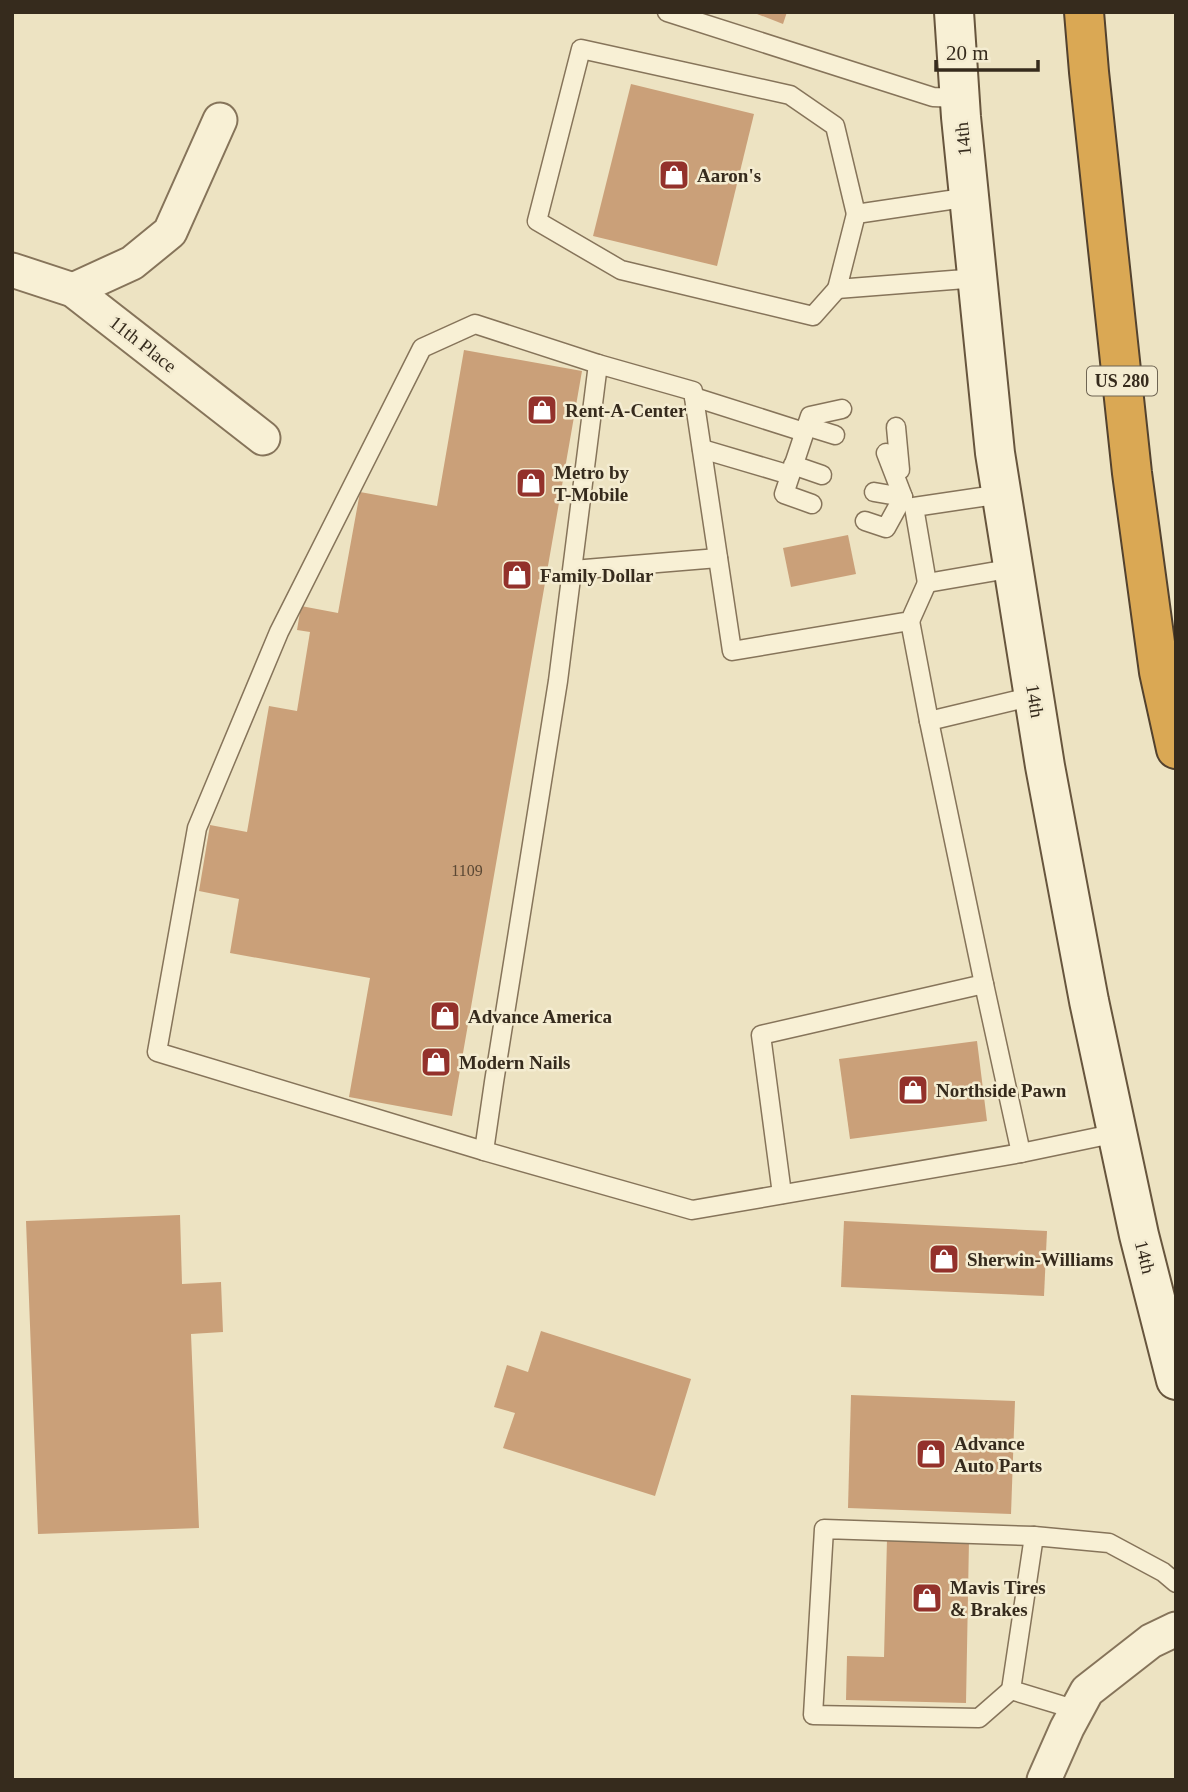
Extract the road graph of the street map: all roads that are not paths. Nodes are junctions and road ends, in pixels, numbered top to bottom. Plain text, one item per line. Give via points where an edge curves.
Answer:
1 (667, 12) edge
2 (699, 12) edge
3 (954, 12) edge
4 (1084, 12) edge
5 (800, 55) junction
6 (959, 98) junction
7 (220, 120) dead end
8 (970, 197) junction
9 (856, 214) junction
10 (12, 270) edge
11 (978, 278) junction
12 (837, 289) junction
13 (73, 290) junction
14 (598, 364) junction
15 (694, 397) junction
16 (842, 410) dead end
17 (896, 427) dead end
18 (805, 429) junction
19 (835, 435) dead end
20 (264, 438) dead end
21 (702, 449) junction
22 (886, 453) dead end
23 (792, 470) junction
24 (822, 475) dead end
25 (874, 492) dead end
26 (1002, 494) junction
27 (909, 502) junction
28 (812, 504) dead end
29 (865, 521) dead end
30 (718, 558) junction
31 (1014, 568) junction
32 (573, 570) junction
33 (927, 583) junction
34 (910, 621) junction
35 (1034, 696) junction
36 (929, 721) junction
37 (1176, 749) edge
38 (984, 984) junction
39 (1117, 1133) junction
40 (484, 1151) junction
41 (1021, 1153) junction
42 (782, 1194) junction
43 (1176, 1380) edge
44 (1034, 1536) junction
45 (1176, 1583) edge
46 (1176, 1629) edge
47 (1011, 1690) junction
48 (1077, 1710) junction
49 (1044, 1780) edge

1 - 5 lane
2 - 5 lane via 785,42
3 - 6 street, 14th
4 - 37 highway, US 280 via 1132,473 1159,673
5 - 6 lane via 933,97
6 - 8 street, 14th
7 - 13 street via 170,232 132,263
8 - 9 lane
8 - 11 street, 14th
9 - 12 lane
9 - 12 lane via 835,126 790,95 581,49 537,222 621,270 813,316
10 - 13 street, 11th Place
11 - 12 lane
11 - 26 street, 14th
13 - 20 street, 11th Place
14 - 15 lane via 693,391
14 - 32 lane
14 - 40 lane via 475,324 422,348 279,632 197,828 157,1052
15 - 18 lane
15 - 21 lane
16 - 18 lane via 810,416
17 - 27 lane
18 - 19 lane
18 - 23 lane
21 - 23 lane
21 - 30 lane
22 - 27 lane
23 - 24 lane
23 - 28 lane via 784,494
25 - 27 lane
26 - 27 lane
26 - 31 street, 14th
27 - 29 lane via 886,528
27 - 33 lane
30 - 32 lane
30 - 34 lane via 732,652
31 - 33 lane
31 - 35 street, 14th
32 - 40 lane
33 - 34 lane
34 - 36 lane
35 - 36 lane
35 - 39 street, 14th
36 - 38 lane
38 - 41 lane
38 - 42 lane via 761,1035
39 - 41 lane
39 - 43 street, 14th
40 - 42 lane via 692,1210
41 - 42 lane
44 - 45 lane via 1109,1543
44 - 47 lane
44 - 47 lane via 824,1529 813,1715 979,1718
46 - 48 street via 1151,1641 1087,1691
47 - 48 lane
48 - 49 street

